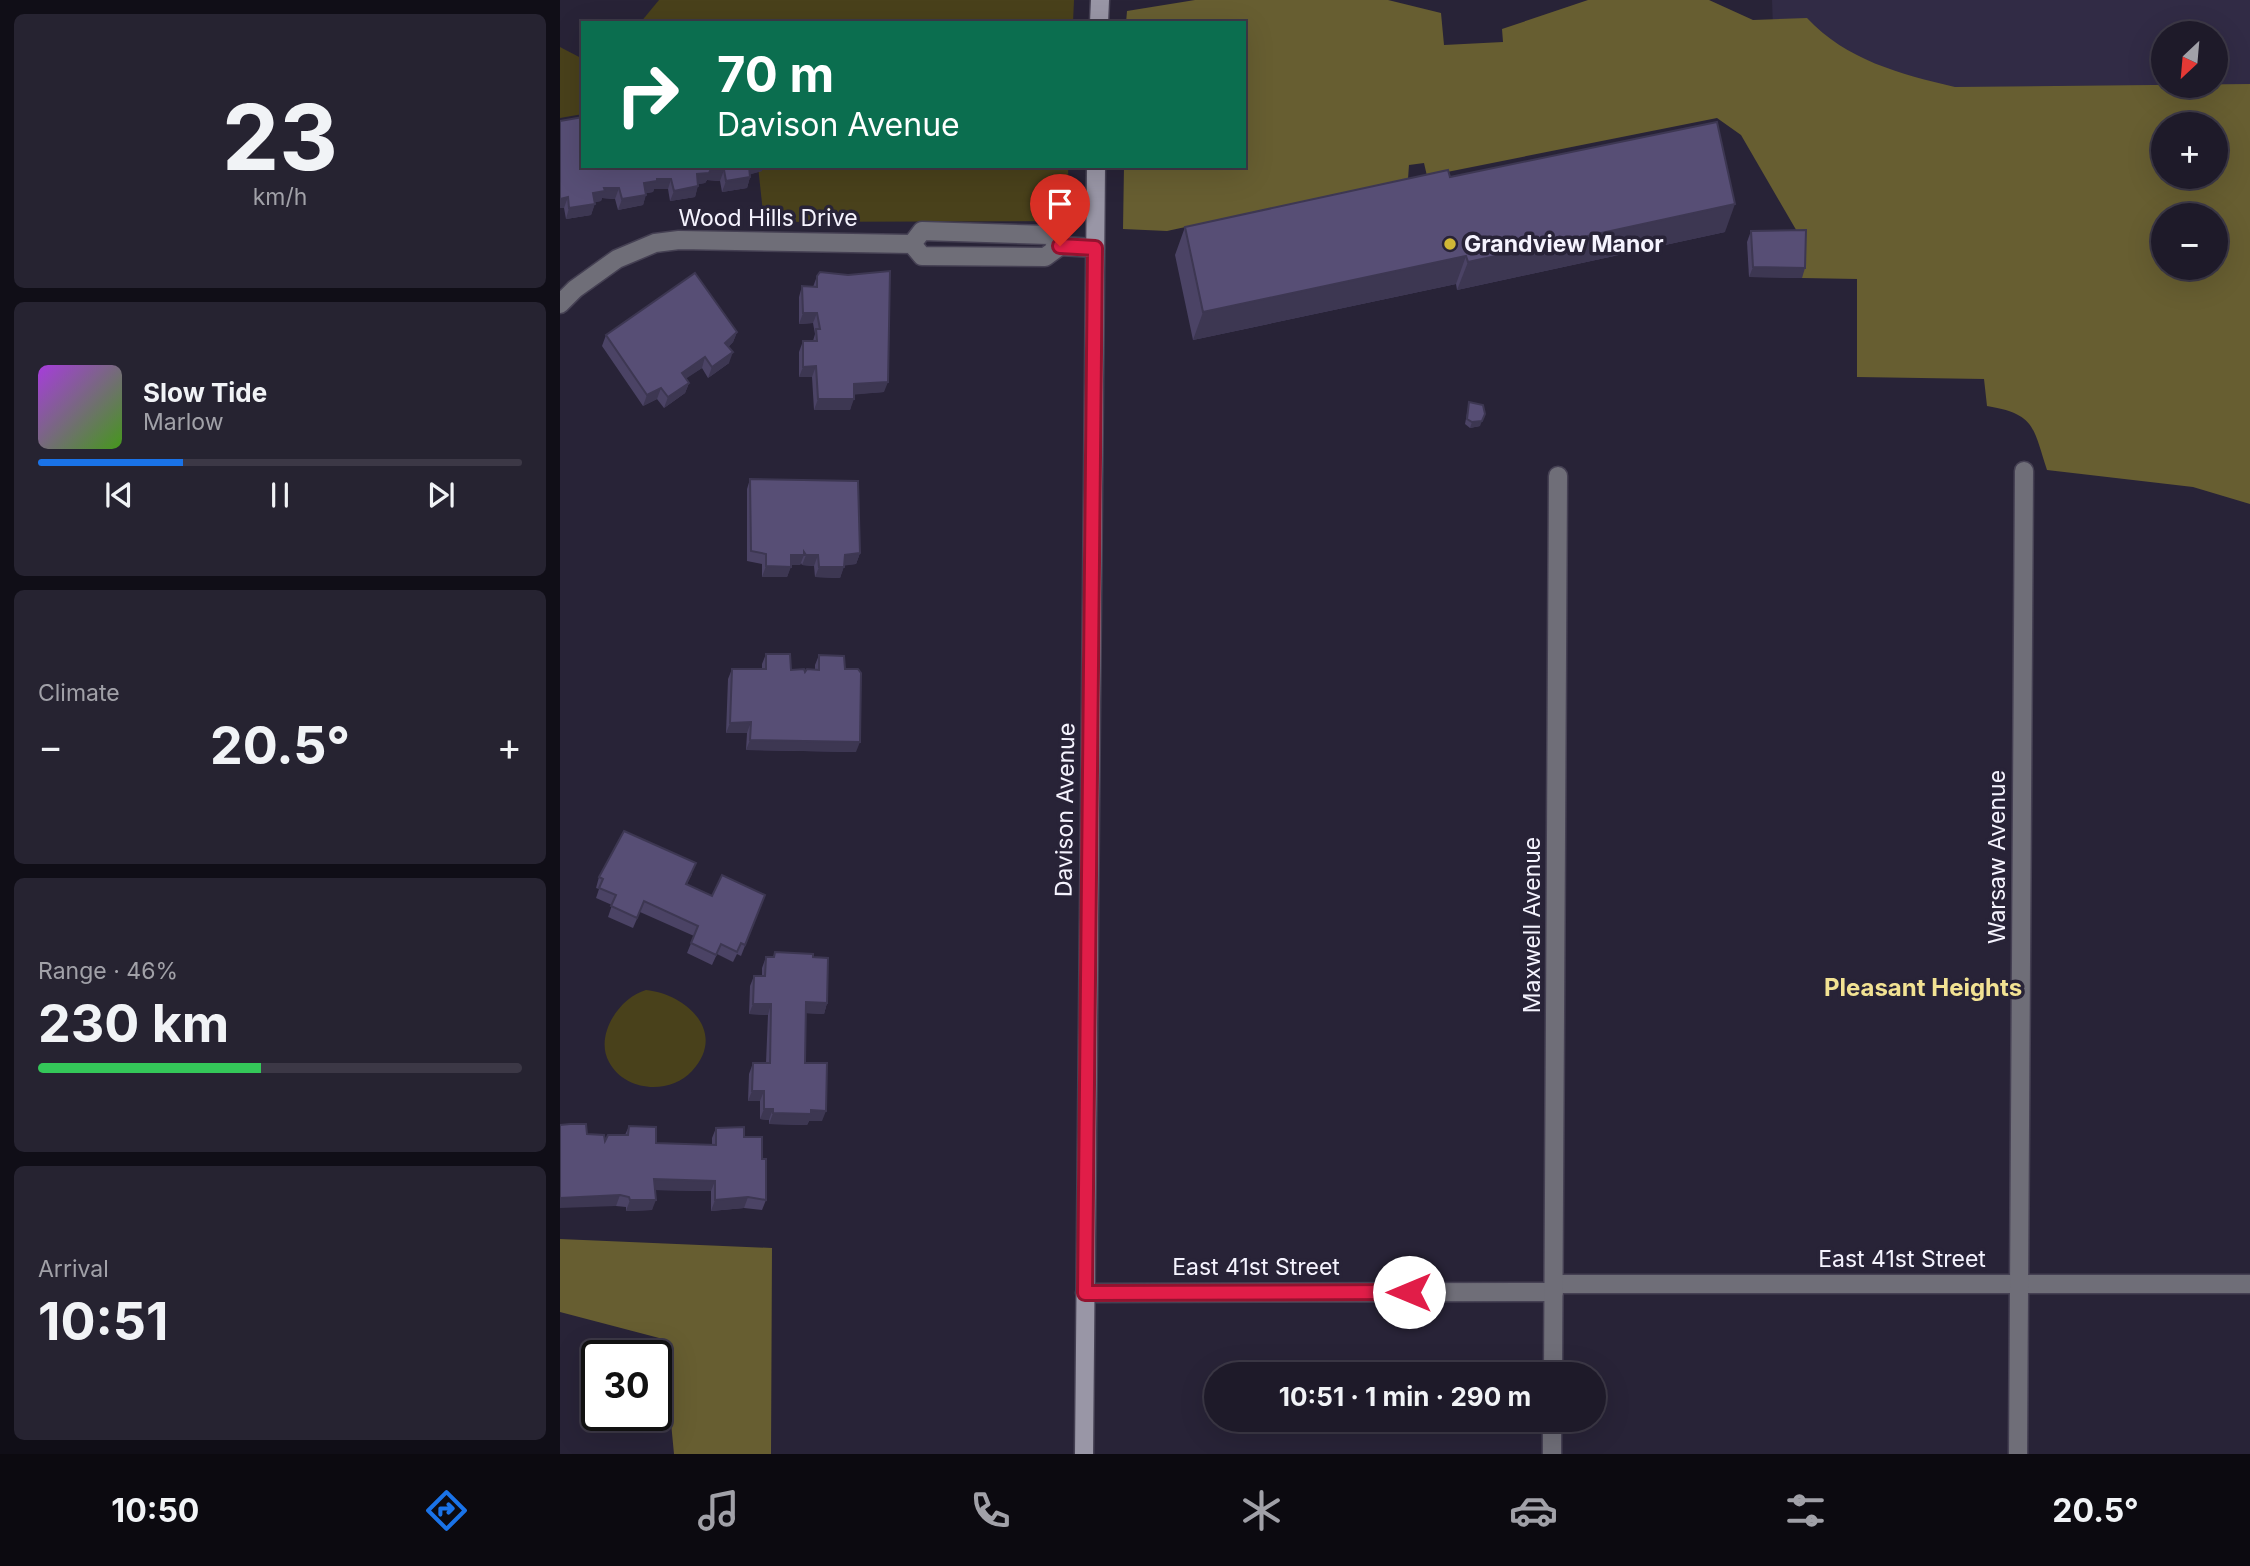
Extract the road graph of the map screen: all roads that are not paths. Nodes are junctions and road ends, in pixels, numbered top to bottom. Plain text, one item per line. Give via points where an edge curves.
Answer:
1 (1100, 0) edge
2 (1099, 21) edge
3 (1096, 168) edge
4 (1095, 248) junction
5 (560, 304) edge
6 (2024, 471) dead end
7 (1558, 476) dead end
8 (2250, 1283) edge
9 (2020, 1284) junction
10 (1554, 1288) junction
11 (1085, 1293) junction
12 (1553, 1362) edge
13 (1552, 1432) edge
14 (1084, 1454) edge
15 (1552, 1454) edge
16 (2018, 1454) edge

1 - 2 street
3 - 4 street, Davison Avenue
4 - 5 street, Wood Hills Drive via 1060,246 1045,257 922,256 912,244 678,240 655,243 617,258
4 - 11 street, Davison Avenue
6 - 9 street, Warsaw Avenue
7 - 10 street, Maxwell Avenue
8 - 9 street, East 41st Street
9 - 10 street, East 41st Street
9 - 16 street, Warsaw Avenue
10 - 11 street, East 41st Street
10 - 12 street, Maxwell Avenue
11 - 14 street, Davison Avenue
13 - 15 street

